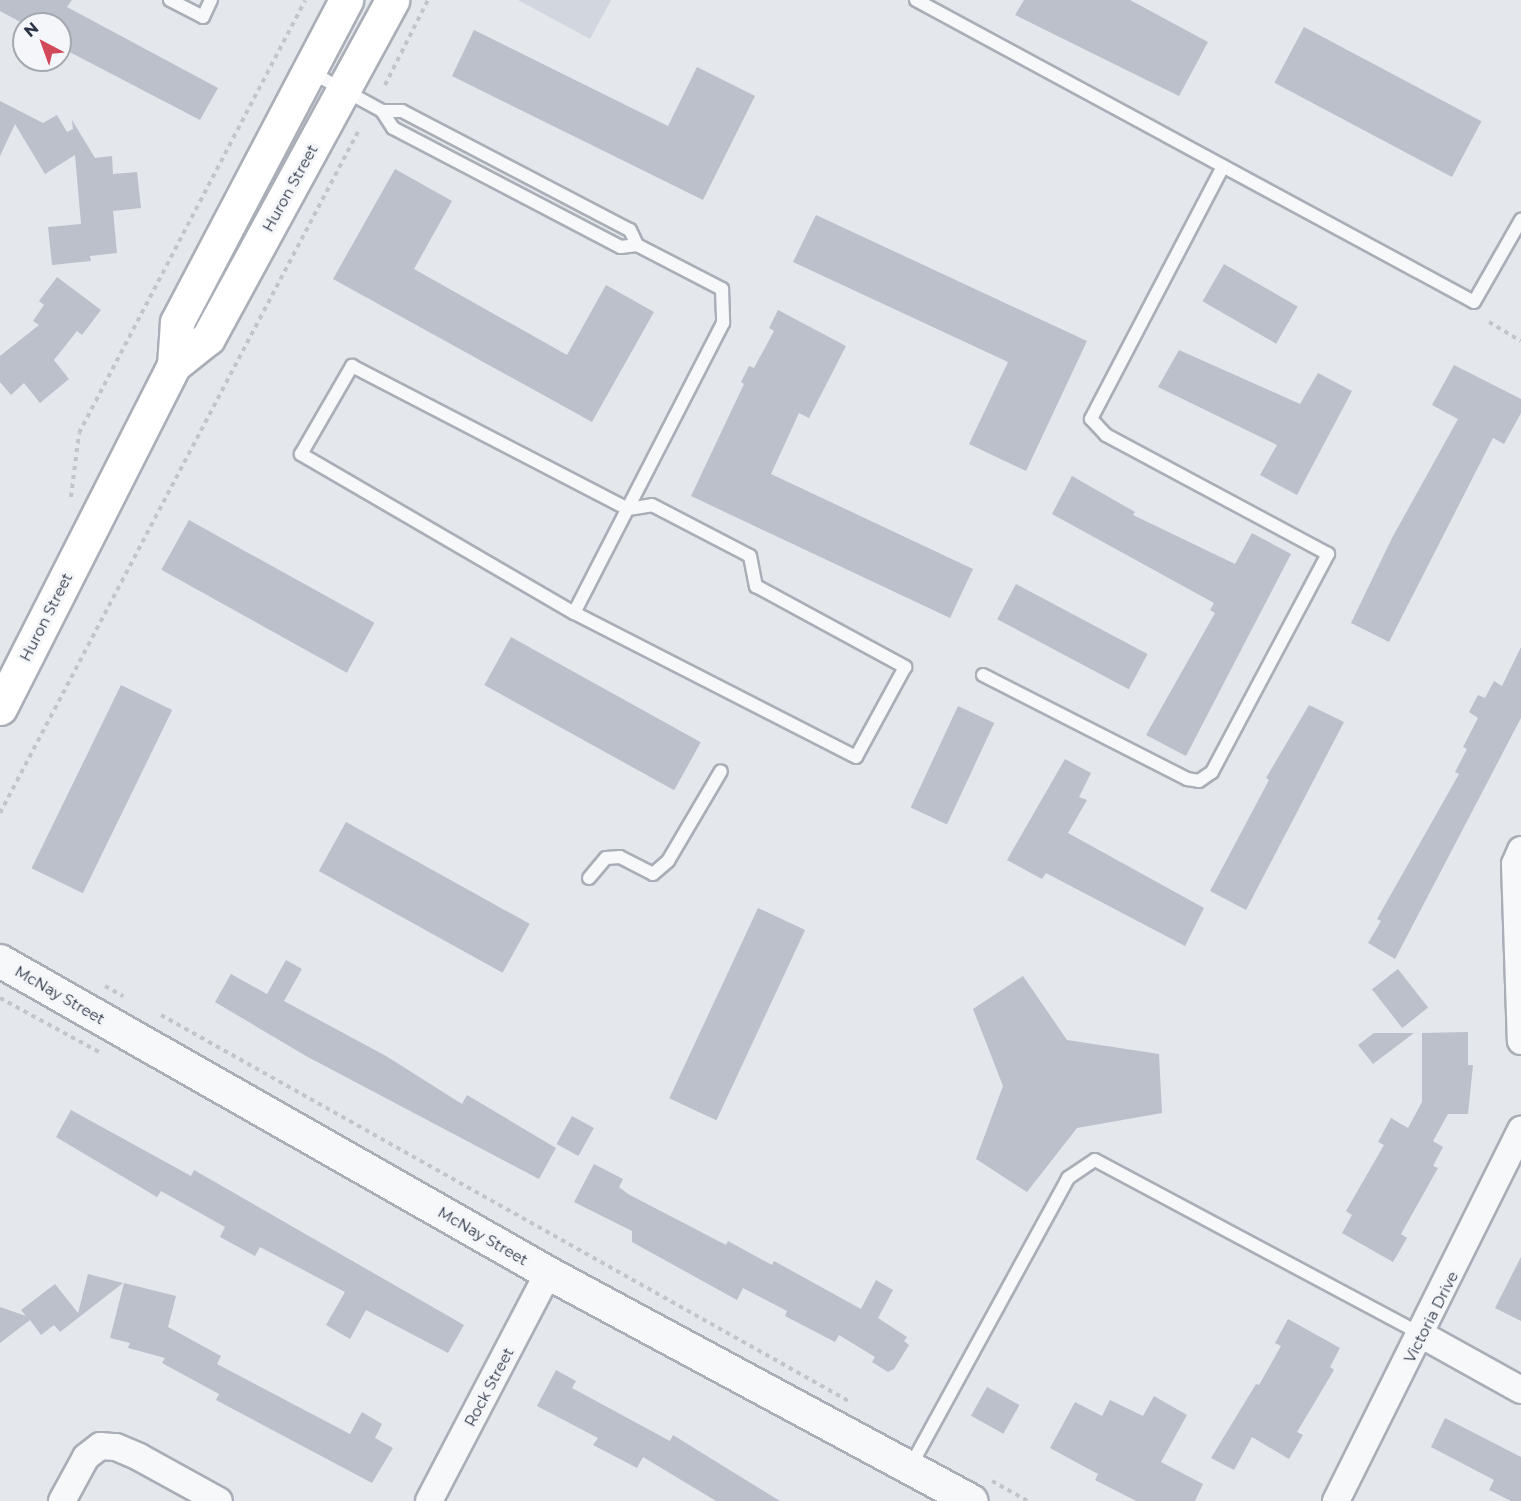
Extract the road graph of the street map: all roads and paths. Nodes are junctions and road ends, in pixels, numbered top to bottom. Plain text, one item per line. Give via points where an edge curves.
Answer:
1 (170, 0) edge
2 (211, 0) edge
3 (305, 0) edge
4 (346, 0) edge
5 (392, 0) edge
6 (428, 0) edge
7 (916, 0) edge
8 (309, 71) junction
9 (385, 85) dead end
10 (344, 90) junction
11 (382, 111) junction
12 (360, 128) dead end
13 (1222, 166) junction
14 (1521, 220) edge
15 (636, 245) junction
16 (1489, 322) dead end
17 (1521, 341) edge
18 (174, 365) junction
19 (72, 497) dead end
20 (628, 508) junction
21 (574, 613) junction
22 (983, 675) dead end
23 (0, 708) edge
24 (721, 771) dead end
25 (0, 813) edge
26 (1521, 850) edge
27 (589, 878) dead end
28 (0, 961) edge
29 (161, 1015) dead end
30 (1521, 1041) edge
31 (1521, 1130) edge
32 (548, 1273) junction
33 (1422, 1335) junction
34 (1521, 1390) edge
35 (854, 1403) dead end
36 (910, 1467) junction
37 (62, 1501) edge
38 (219, 1501) edge
39 (429, 1501) edge
40 (971, 1501) edge
41 (1336, 1501) edge

1 - 2 lane via 203,17
3 - 19 path via 79,433
4 - 8 main road, Huron Street
5 - 10 main road, Huron Street
6 - 9 path
7 - 13 lane
8 - 10 lane
8 - 18 main road, Huron Street via 177,322
10 - 11 lane
10 - 18 main road, Huron Street via 208,338
11 - 15 lane via 393,128 404,134 621,247
11 - 15 lane via 402,111 630,230
12 - 25 path
13 - 14 lane via 1474,302
13 - 22 lane via 1091,418 1106,435 1328,554 1212,772 1199,781 1187,779
15 - 20 lane via 722,289 723,323
16 - 17 path
18 - 23 main road, Huron Street
20 - 21 lane
20 - 21 lane via 352,366 301,454
20 - 21 lane via 652,505 750,556 756,586 905,667 856,757
24 - 27 lane via 668,861 653,874 620,857 606,858
26 - 30 street via 1515,864
28 - 32 street, McNay Street
29 - 35 path
31 - 33 street, Victoria Drive
32 - 36 street, McNay Street
32 - 39 street, Rock Street
33 - 34 street
33 - 36 lane via 1095,1160 1068,1178
33 - 41 street, Victoria Drive
36 - 40 street, McNay Street
37 - 38 street via 86,1456 100,1446 117,1447 139,1457

